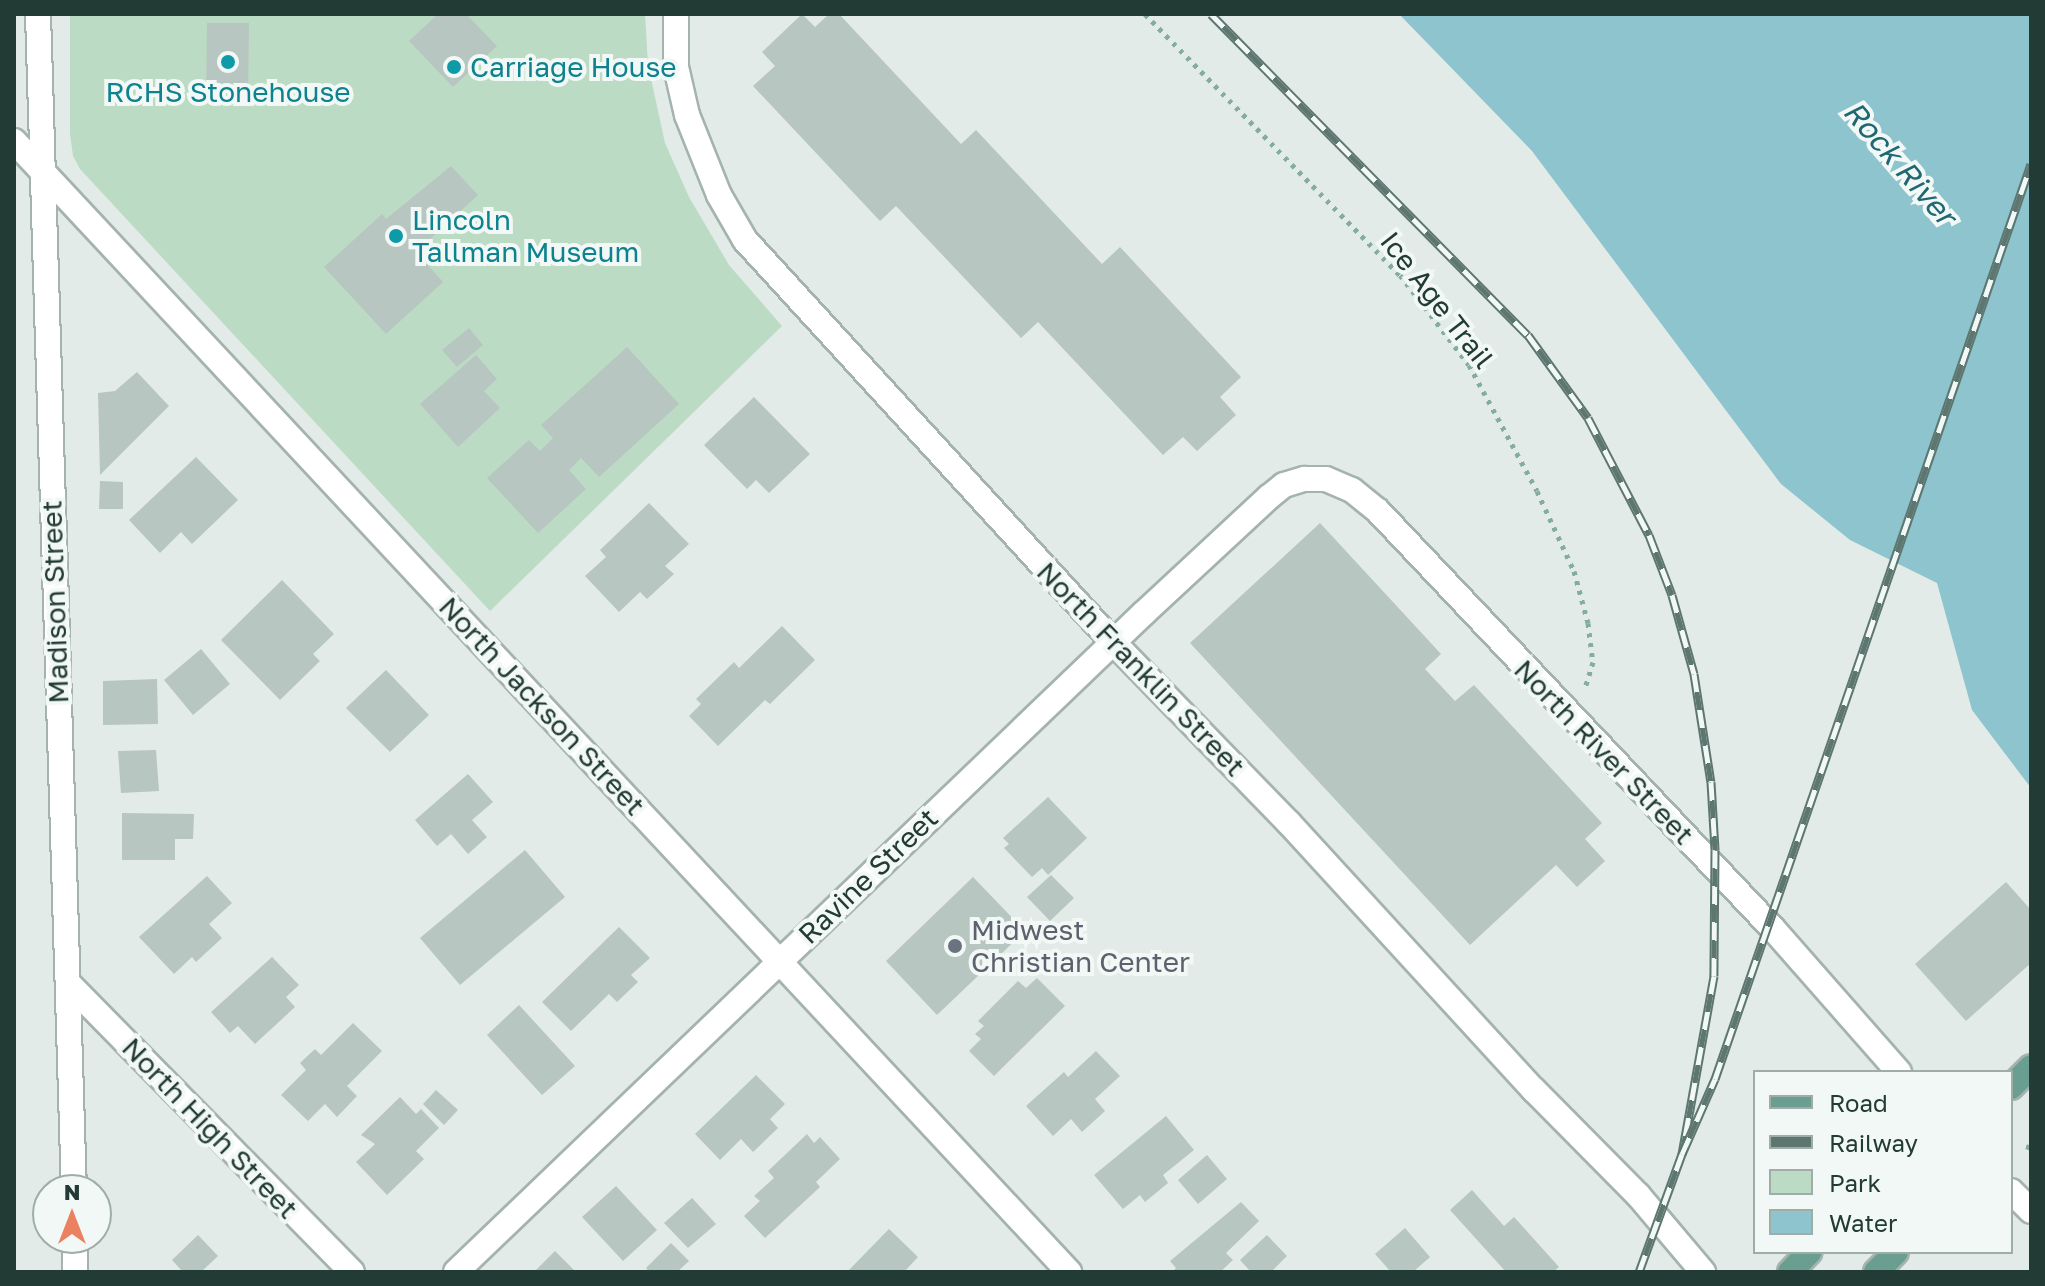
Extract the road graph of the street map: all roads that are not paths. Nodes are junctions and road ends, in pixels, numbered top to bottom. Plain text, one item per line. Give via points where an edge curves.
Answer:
1 (38, 14) edge
2 (676, 14) edge
3 (14, 141) edge
4 (41, 169) junction
5 (1284, 485) joint
6 (1113, 642) junction
7 (780, 961) junction
8 (68, 983) junction
9 (2031, 1067) edge
10 (1897, 1070) edge
11 (2013, 1085) edge
12 (74, 1174) edge
13 (2013, 1193) edge
14 (2031, 1211) edge
15 (1807, 1254) edge
16 (1894, 1254) edge
17 (352, 1272) edge
18 (456, 1272) edge
19 (1069, 1272) edge
20 (1703, 1272) edge
21 (1790, 1272) edge
22 (1876, 1272) edge

1 - 4 street, Madison Street
2 - 6 street, North Franklin Street via 676,67 687,115 705,167 745,240
3 - 4 street, North Jackson Street
4 - 7 street, North Jackson Street
4 - 8 street, Madison Street
5 - 6 street, Ravine Street
5 - 10 street, North River Street via 1326,479 1352,490 1378,511 1775,931
6 - 7 street, Ravine Street
6 - 20 street, North Franklin Street via 1638,1195
7 - 18 street, Ravine Street
7 - 19 street, North Jackson Street
8 - 12 street, Madison Street
8 - 17 street, North High Street
9 - 11 main road
13 - 14 street
15 - 21 main road
16 - 22 main road

